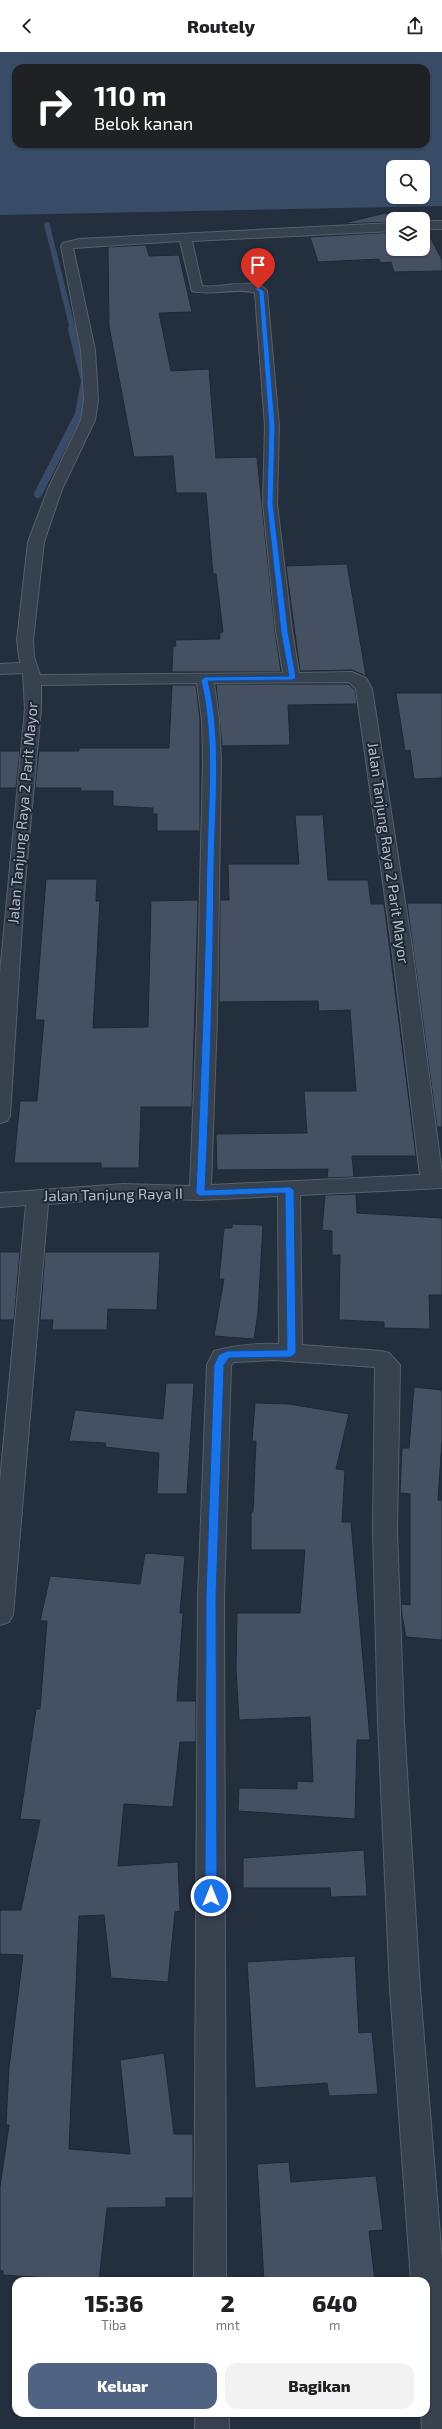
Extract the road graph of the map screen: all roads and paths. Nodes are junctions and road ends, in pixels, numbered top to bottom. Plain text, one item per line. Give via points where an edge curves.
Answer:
1 (442, 224) edge
2 (430, 225) edge
3 (386, 227) edge
4 (185, 238) junction
5 (0, 669) edge
6 (31, 674) junction
7 (292, 678) junction
8 (205, 680) junction
9 (0, 1116) edge
10 (437, 1182) edge
11 (290, 1190) junction
12 (200, 1193) junction
13 (38, 1197) junction
14 (0, 1200) edge
15 (291, 1353) junction
16 (0, 1615) edge
17 (210, 2277) edge
18 (427, 2277) edge
19 (430, 2313) edge
20 (212, 2417) edge
21 (212, 2429) edge
22 (439, 2429) edge

1 - 2 street
3 - 4 street
4 - 6 street via 79,243 67,246 88,350 90,400 88,420 55,490 36,542 25,640
4 - 7 street via 196,288 252,288 261,291 272,426 270,504 284,632
5 - 6 street
6 - 8 street, Jalan Tanjung Raya 2 Parit Mayor
6 - 9 street, Jalan Tanjung Raya 2 Parit Mayor via 33,709 15,894
7 - 8 street, Jalan Tanjung Raya 2 Parit Mayor
7 - 10 street, Jalan Tanjung Raya 2 Parit Mayor via 352,677 360,681 364,689
8 - 12 street via 209,697 212,762 208,1035
10 - 11 street, Jalan Tanjung Raya II
11 - 12 street, Jalan Tanjung Raya II
11 - 15 street
12 - 13 street, Jalan Tanjung Raya II via 123,1192
13 - 14 street, Jalan Tanjung Raya II
13 - 16 street
15 - 17 street via 227,1354 222,1357 219,1365 211,1597
15 - 18 street via 381,1359 388,1365 385,1530 391,1722 405,1989
19 - 22 street
20 - 21 street

